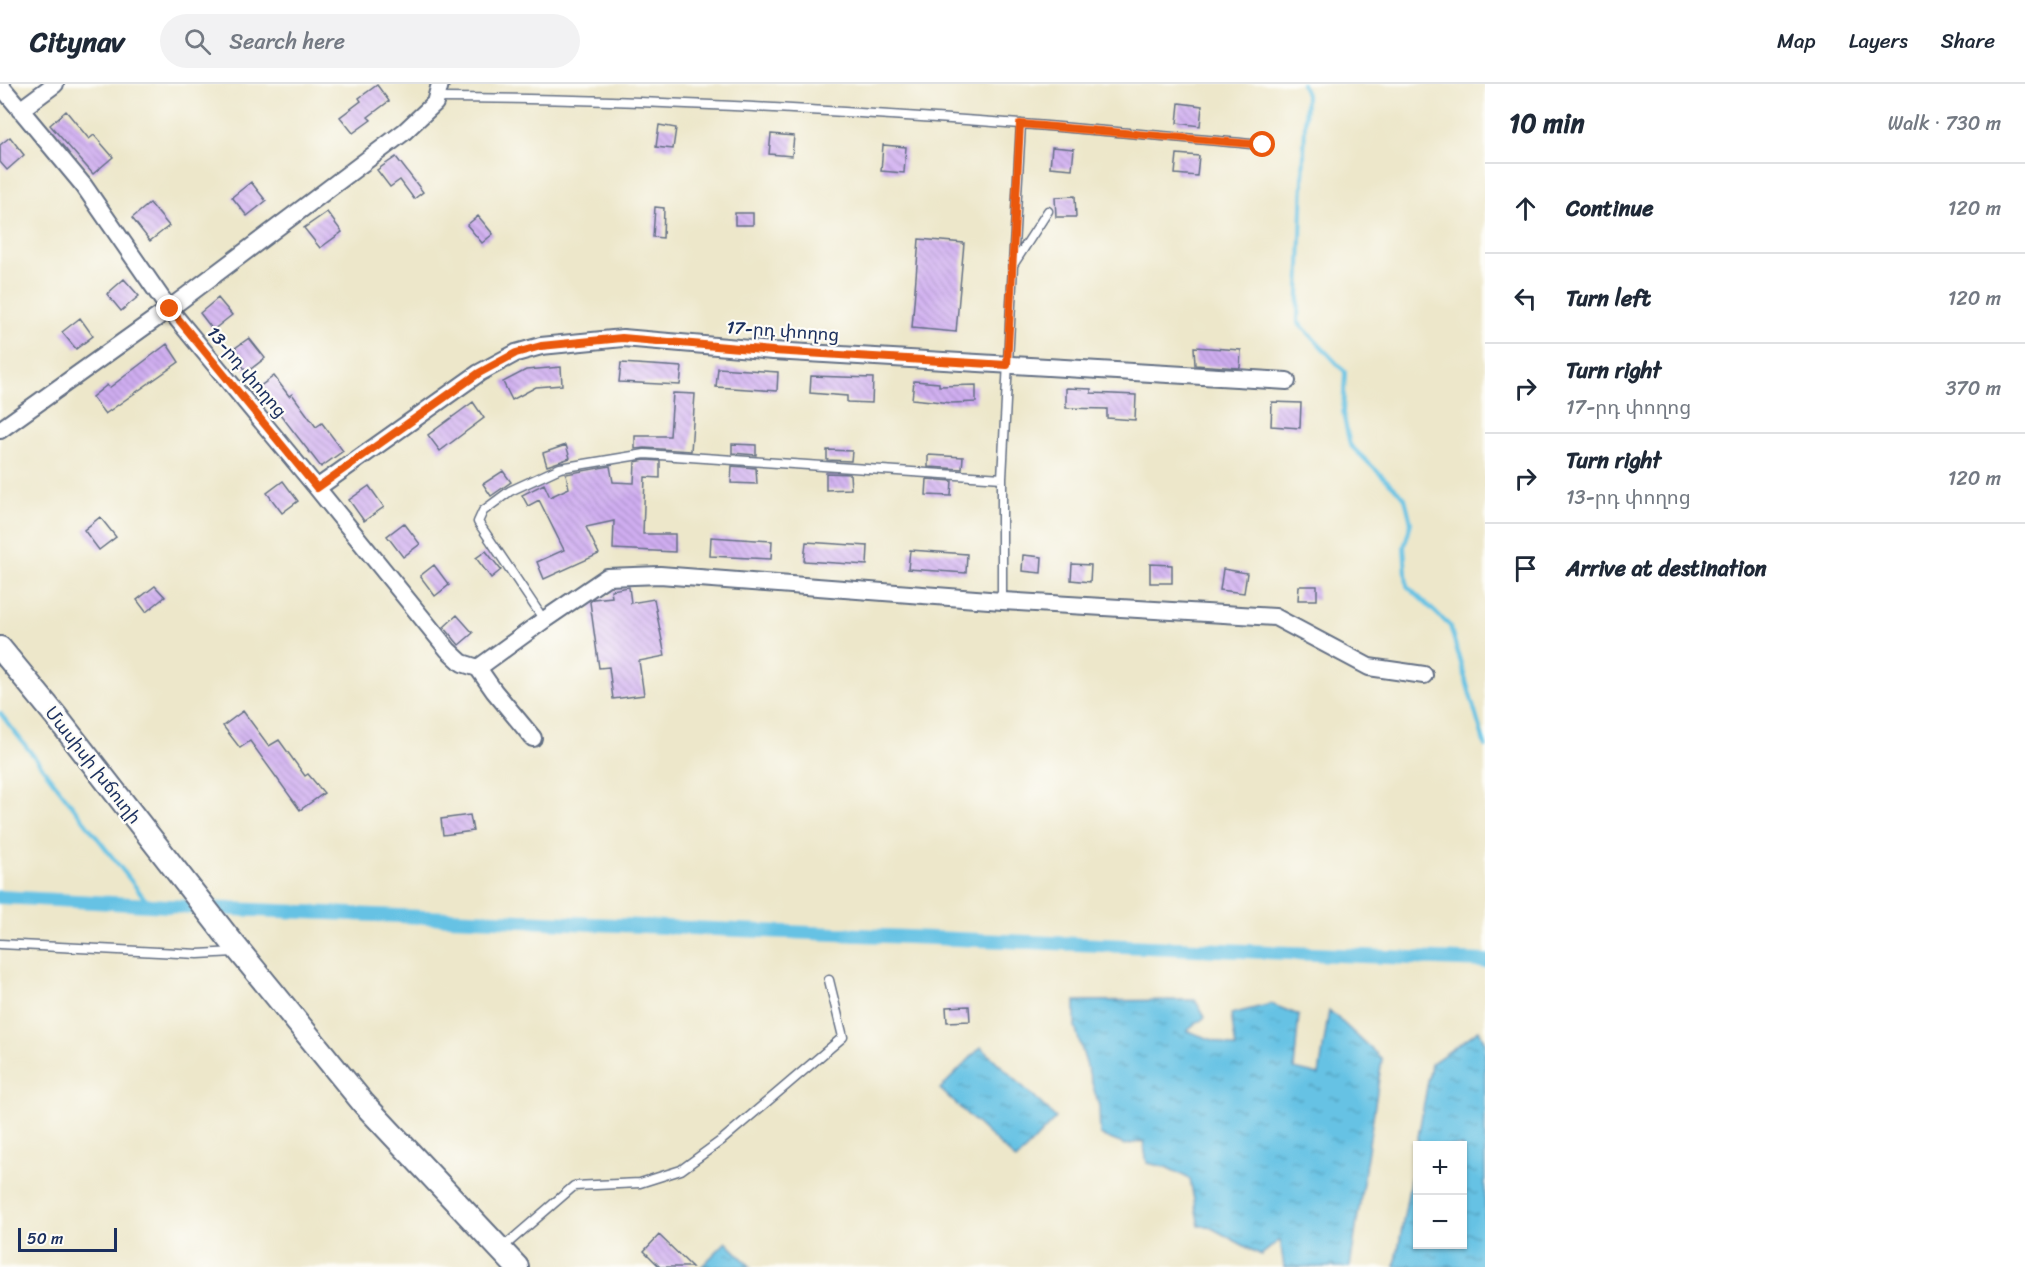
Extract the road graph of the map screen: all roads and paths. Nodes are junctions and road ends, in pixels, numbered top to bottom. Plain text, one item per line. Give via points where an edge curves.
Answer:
1 (55, 84) edge
2 (0, 85) edge
3 (438, 91) edge
4 (20, 110) junction
5 (1020, 124) junction
6 (1263, 145) dead end
7 (1048, 211) dead end
8 (1013, 265) junction
9 (170, 309) junction
10 (1007, 365) junction
11 (1287, 381) dead end
12 (0, 430) edge
13 (1002, 477) junction
14 (317, 488) junction
15 (1002, 601) junction
16 (544, 620) junction
17 (0, 648) edge
18 (478, 668) junction
19 (1424, 675) dead end
20 (533, 738) dead end
21 (0, 944) edge
22 (234, 944) junction
23 (829, 980) dead end
24 (501, 1250) junction
25 (517, 1267) edge

1 - 4 street
2 - 4 street, 13-րդ փողոց
3 - 5 lane
3 - 9 street via 435,103 404,132
4 - 9 street, 13-րդ փողոց via 84,186
5 - 6 lane
5 - 8 lane
7 - 8 lane
8 - 10 lane
9 - 12 street
9 - 14 street, 13-րդ փողոց
10 - 11 street, 17-րդ փողոց
10 - 13 lane
10 - 14 street, 17-րդ փողոց via 622,338 541,346 516,353 479,373
13 - 15 lane
13 - 16 lane via 645,454 560,468 510,491 483,511 478,522
14 - 18 street, 13-րդ փողոց via 448,651 462,663
15 - 16 street via 660,575 607,576
15 - 19 street via 1275,617 1369,667
16 - 18 street
17 - 22 main road, Մասիսի խճուղի
18 - 20 street
21 - 22 lane via 198,954
22 - 24 main road, Մասիսի խճուղի via 364,1104
23 - 24 lane via 843,1036 722,1140 681,1170 640,1183 574,1186
24 - 25 main road, Մասիսի խճուղի

